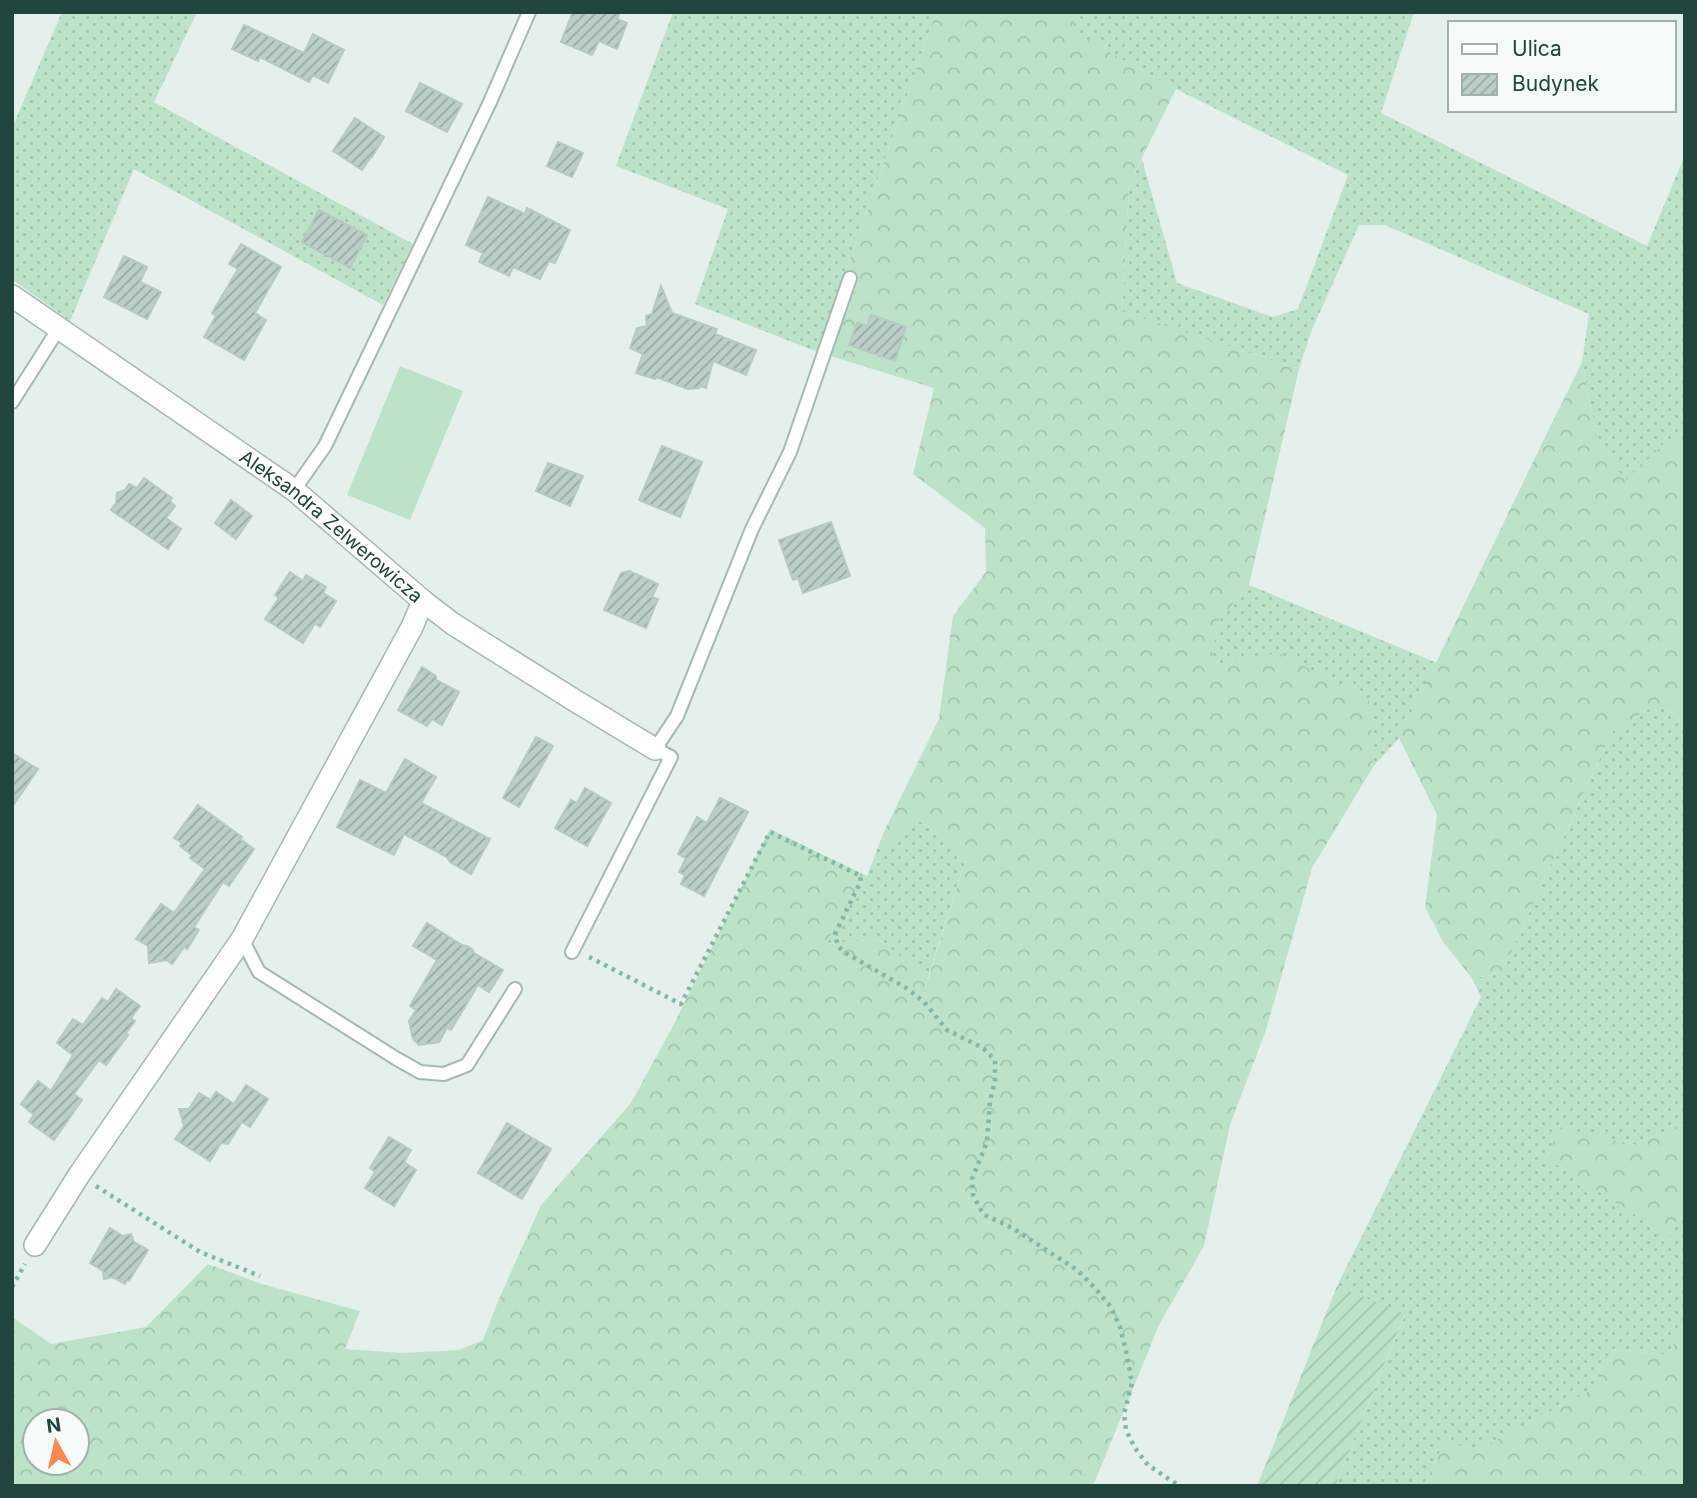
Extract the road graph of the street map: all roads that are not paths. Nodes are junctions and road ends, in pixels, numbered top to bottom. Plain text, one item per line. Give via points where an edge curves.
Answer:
1 (528, 12) edge
2 (850, 278) dead end
3 (12, 296) edge
4 (59, 328) junction
5 (12, 402) edge
6 (294, 490) junction
7 (423, 601) junction
8 (655, 749) junction
9 (242, 939) junction
10 (572, 952) road end
11 (515, 989) dead end
12 (35, 1245) dead end

1 - 6 lane via 490,103 325,446
2 - 8 lane via 790,452 752,529 677,716
3 - 4 street, Aleksandra Zelwerowicza
4 - 5 lane
4 - 6 street, Aleksandra Zelwerowicza
6 - 7 street, Aleksandra Zelwerowicza
7 - 8 street, Aleksandra Zelwerowicza
7 - 9 street
8 - 10 lane via 671,757
9 - 11 lane via 259,972 420,1072 444,1074 467,1065
9 - 12 street

